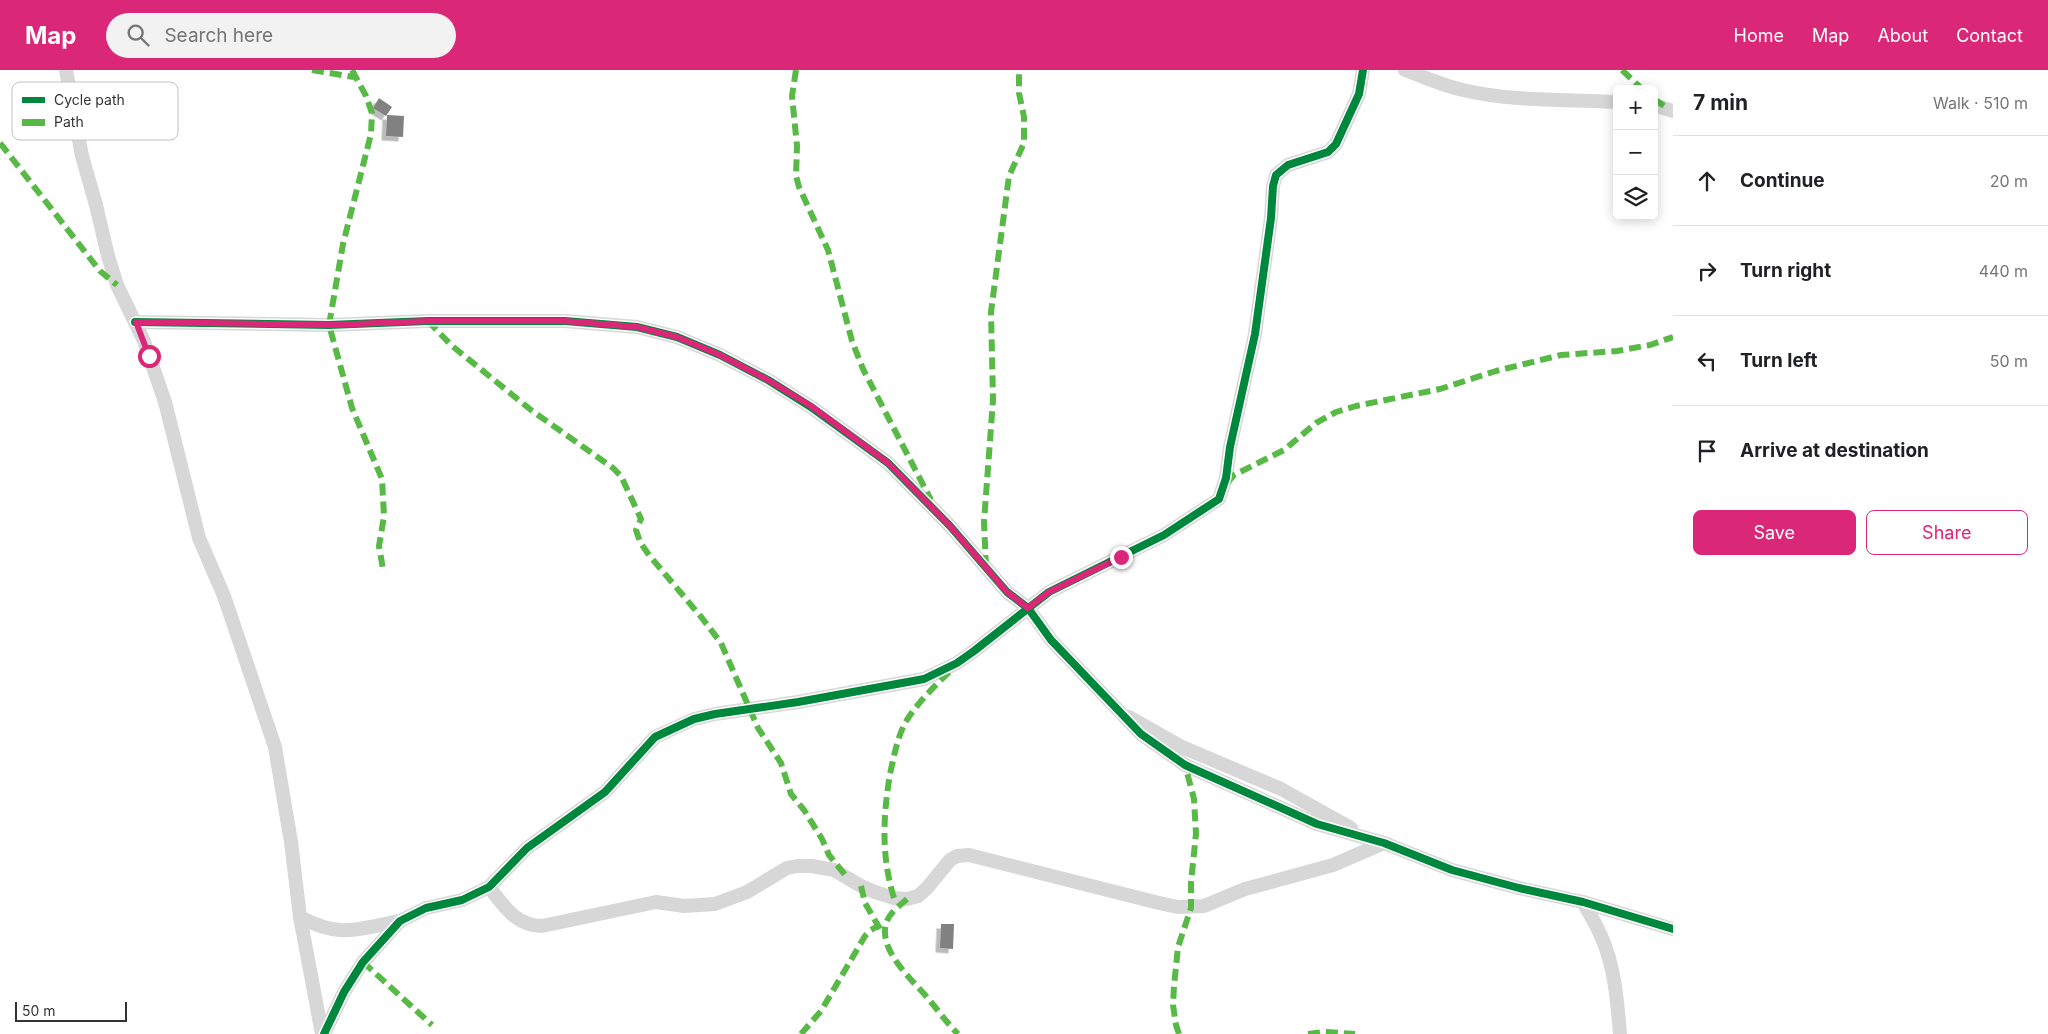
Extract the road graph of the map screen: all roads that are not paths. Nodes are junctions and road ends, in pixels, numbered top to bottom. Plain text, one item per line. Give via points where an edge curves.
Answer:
1 (1363, 70) edge
2 (1405, 70) edge
3 (1613, 102) edge
4 (1658, 106) edge
5 (1673, 110) edge
6 (79, 140) edge
7 (136, 322) junction
8 (1028, 608) junction
9 (1384, 843) junction
10 (489, 887) junction
11 (1583, 902) junction
12 (300, 917) junction
13 (400, 921) junction
14 (1673, 929) edge
15 (323, 1034) edge
16 (1620, 1034) edge

1 - 8 street via 1359,94 1336,144 1328,152 1288,164 1276,175 1272,186 1256,334 1219,499 1164,535 1049,592
2 - 3 street via 1478,93
4 - 5 street
6 - 7 street via 117,285
7 - 8 street via 330,325 565,321 637,327 677,337 768,380 811,406 888,463 950,526 1007,592
7 - 12 street via 165,402 199,538 224,596 275,747
8 - 9 street via 1050,640 1141,734 1161,750 1185,765 1317,824
8 - 10 street via 963,659 924,679 715,714 665,731 655,737 604,792 527,848
9 - 10 street via 1333,865 1258,885 1191,908 1159,903 969,855 950,860 927,888 918,896 907,899 875,892 834,870 798,866 715,904 684,906 656,902 542,926 522,922
9 - 11 street via 1452,870
10 - 13 street via 462,900 426,908
11 - 14 street
11 - 16 street via 1601,934 1611,963
12 - 13 street via 316,926 348,932
12 - 15 street
13 - 15 street via 363,962

